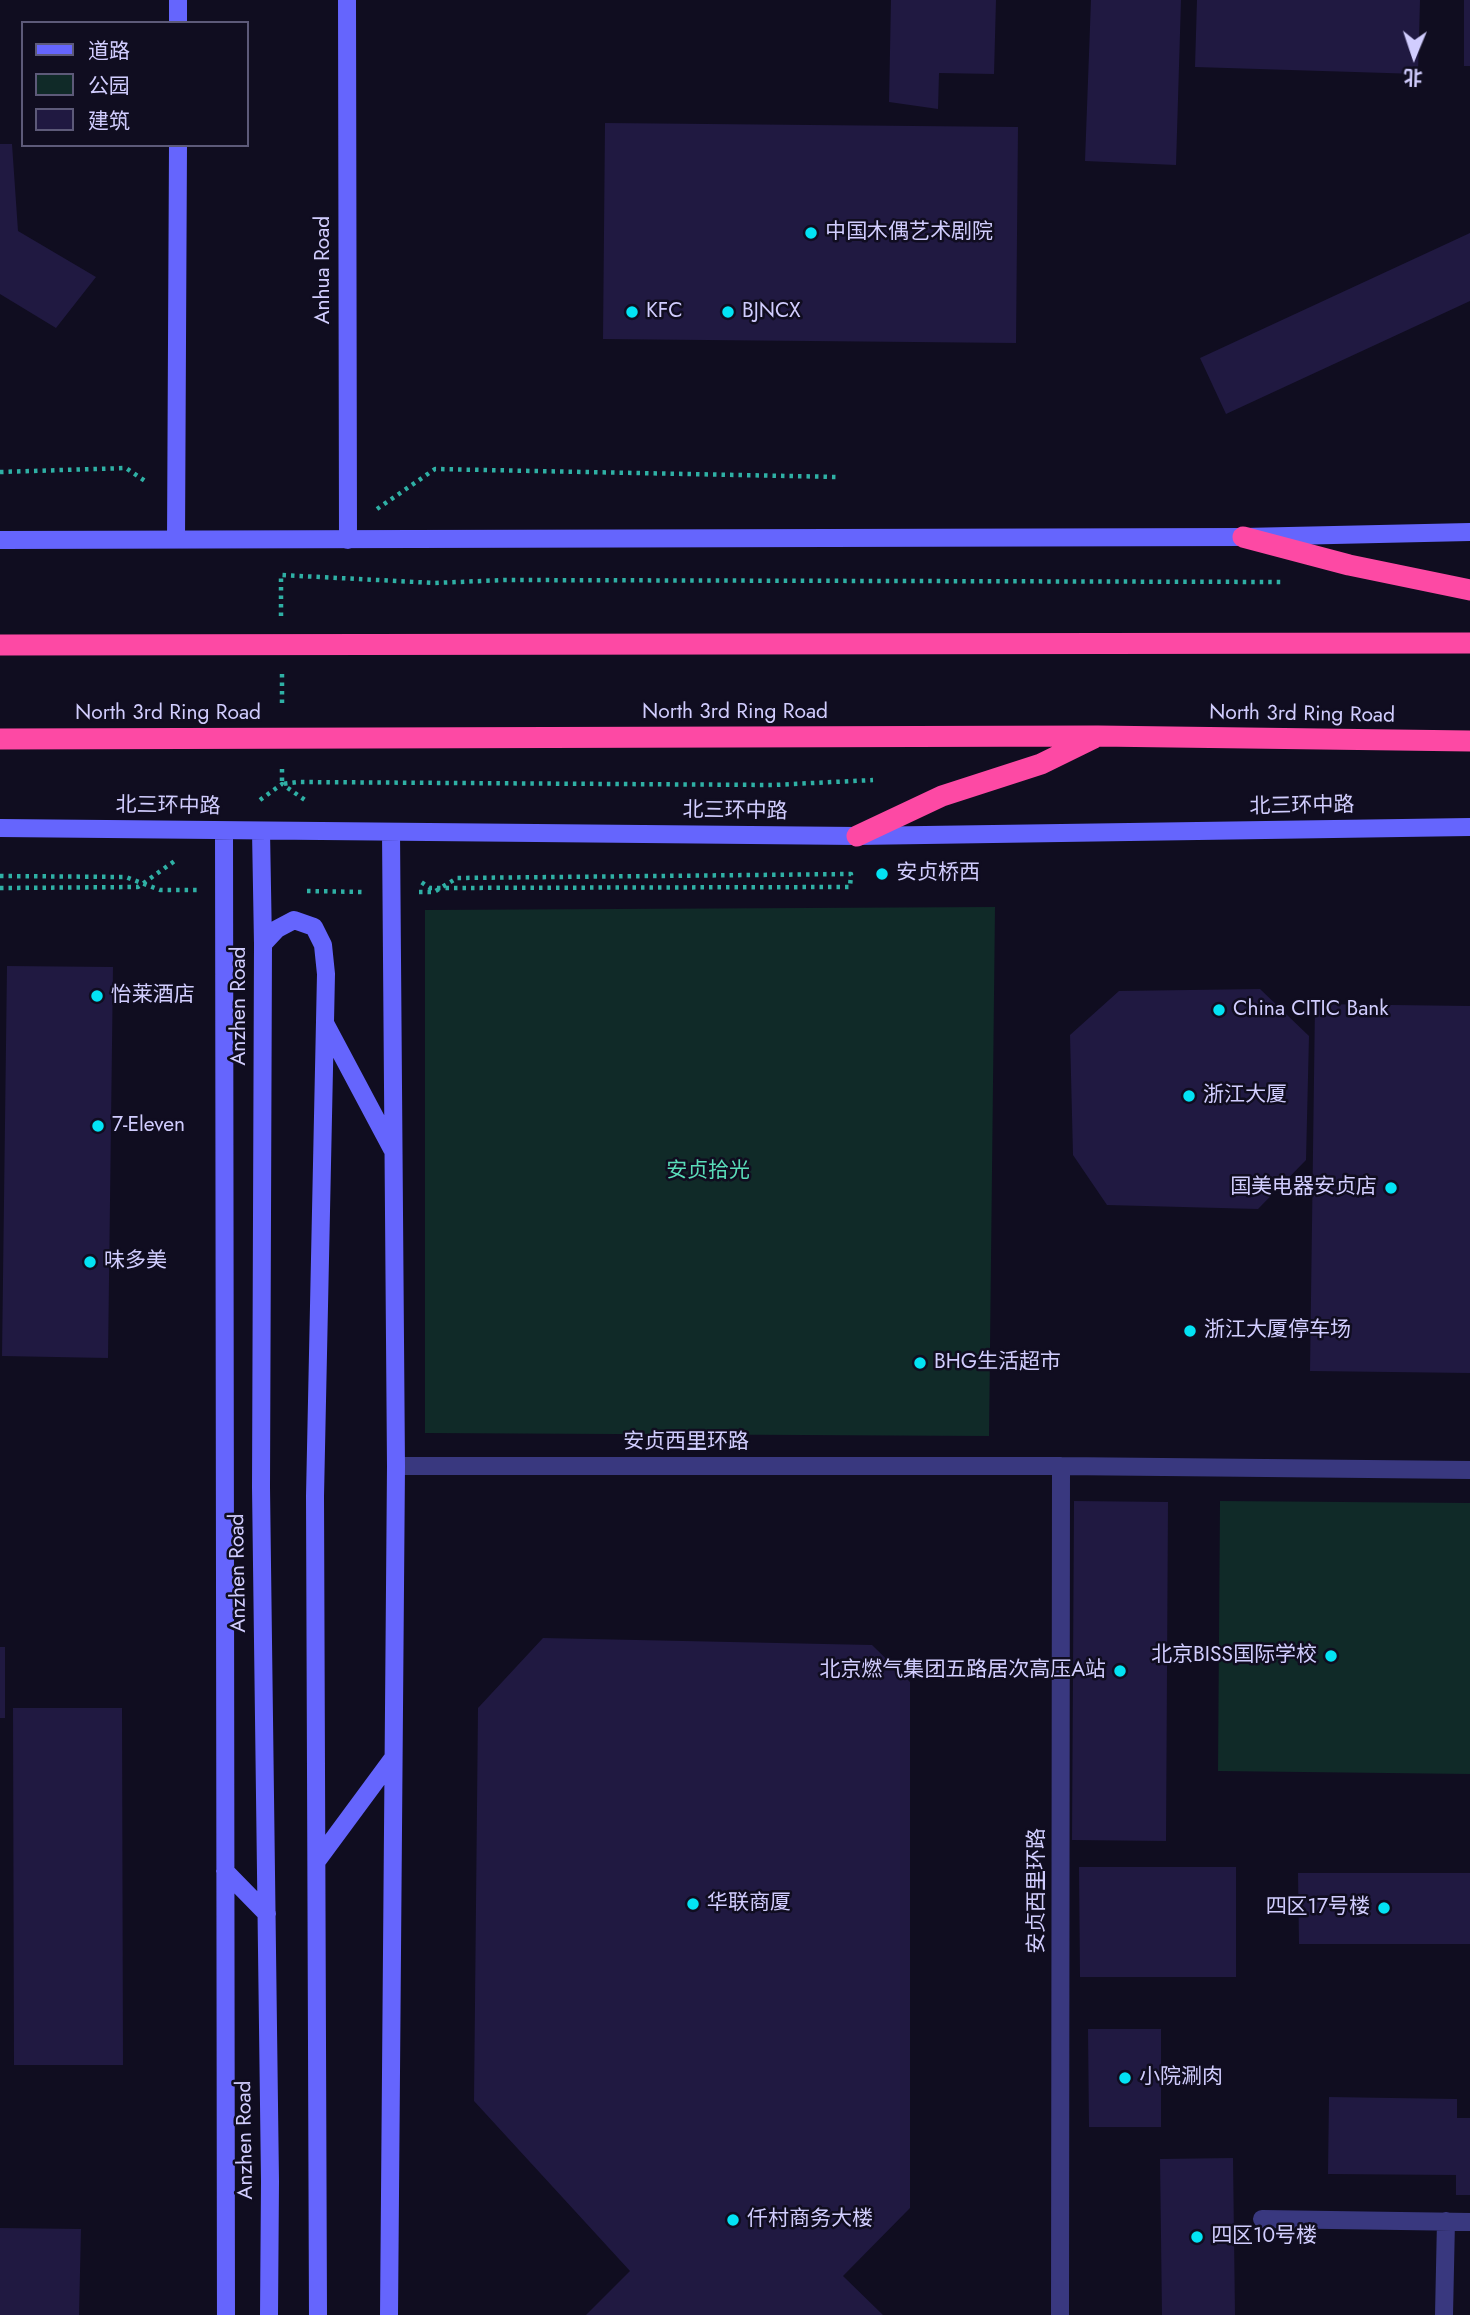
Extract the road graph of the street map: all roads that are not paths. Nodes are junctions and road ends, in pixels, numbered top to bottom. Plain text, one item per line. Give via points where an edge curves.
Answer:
1 (178, 0) edge
2 (347, 0) edge
3 (178, 21) edge
4 (178, 147) edge
5 (1470, 532) edge
6 (1243, 537) junction
7 (0, 540) edge
8 (176, 540) junction
9 (348, 540) junction
10 (1470, 590) edge
11 (1470, 643) edge
12 (0, 645) edge
13 (1098, 736) junction
14 (0, 739) edge
15 (1470, 741) edge
16 (1470, 827) edge
17 (0, 828) edge
18 (224, 831) junction
19 (261, 831) junction
20 (391, 832) junction
21 (857, 836) junction
22 (263, 944) junction
23 (325, 1023) junction
24 (393, 1152) junction
25 (396, 1466) junction
26 (1061, 1466) junction
27 (1470, 1470) edge
28 (393, 1758) junction
29 (317, 1861) junction
30 (225, 1871) junction
31 (267, 1914) junction
32 (1262, 2219) dead end
33 (1446, 2221) junction
34 (1470, 2222) edge
35 (226, 2315) edge
36 (270, 2315) edge
37 (318, 2315) edge
38 (388, 2315) edge
39 (1060, 2315) edge
40 (1444, 2315) edge

1 - 3 street
2 - 9 street, Anhua Road
4 - 8 street
5 - 6 street
6 - 9 street
6 - 10 highway
7 - 8 street
8 - 9 street
11 - 12 highway
13 - 14 highway, North 3rd Ring Road
13 - 15 highway, North 3rd Ring Road
13 - 21 highway via 1041,764 942,796
16 - 21 street, 北三环中路
17 - 18 street, 北三环中路
18 - 19 street, 北三环中路
18 - 30 street, Anzhen Road
19 - 20 street, 北三环中路
19 - 22 street, Anzhen Road
20 - 21 street, 北三环中路
20 - 24 street
22 - 23 street via 294,920 314,927 323,945
22 - 31 street, Anzhen Road via 261,1487
23 - 24 street
23 - 29 street via 315,1496
24 - 25 street
25 - 26 street, 安贞西里环路
25 - 28 street
26 - 27 street, 安贞西里环路
26 - 39 street, 安贞西里环路
28 - 29 street
28 - 38 street
29 - 37 street
30 - 31 street
30 - 35 street, Anzhen Road
31 - 36 street, Anzhen Road
32 - 33 street
33 - 34 street
33 - 40 street

